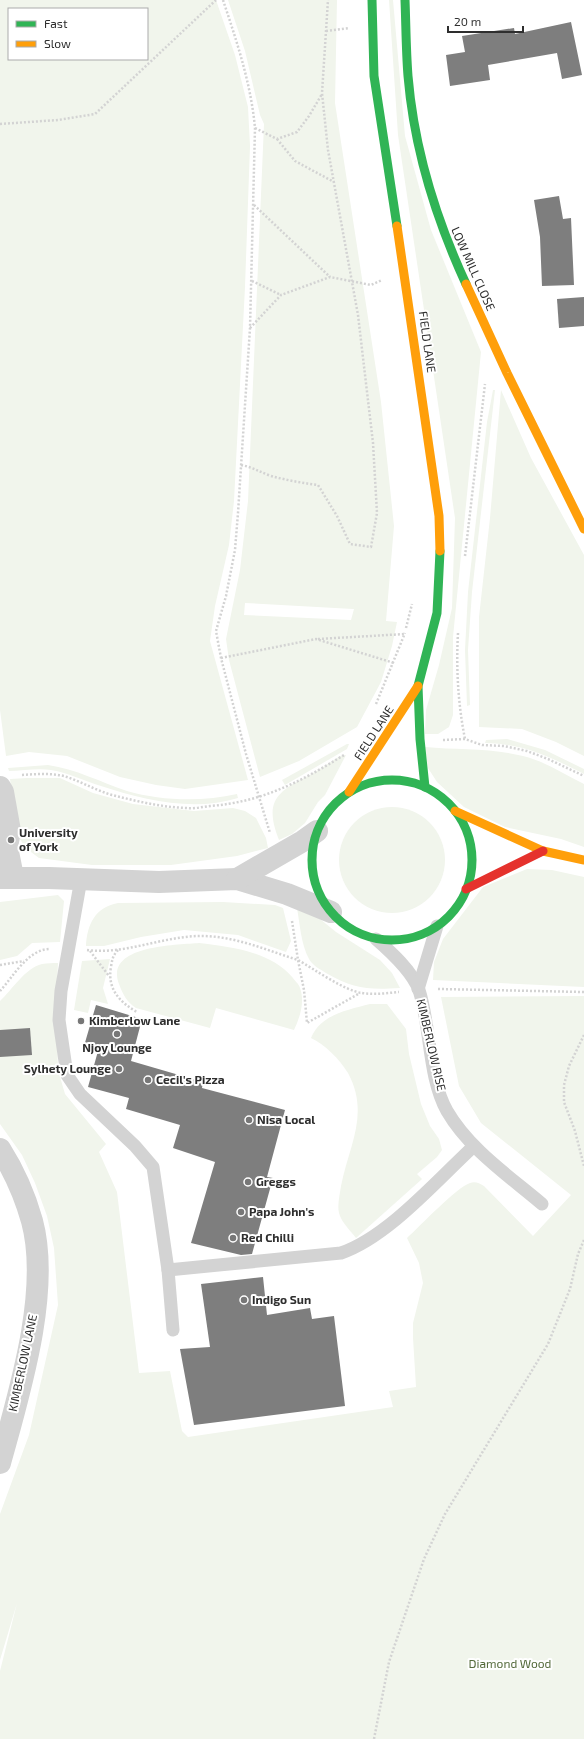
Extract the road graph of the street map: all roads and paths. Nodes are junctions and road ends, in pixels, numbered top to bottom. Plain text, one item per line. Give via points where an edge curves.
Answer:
1 (216, 0) edge
2 (223, 0) edge
3 (328, 0) edge
4 (372, 0) edge
5 (405, 0) edge
6 (350, 21) dead end
7 (350, 28) junction
8 (326, 31) junction
9 (351, 35) dead end
10 (322, 93) junction
11 (0, 124) edge
12 (255, 128) junction
13 (277, 139) junction
14 (334, 182) junction
15 (254, 206) junction
16 (382, 272) dead end
17 (330, 277) junction
18 (383, 280) junction
19 (252, 281) junction
20 (353, 282) junction
21 (384, 287) dead end
22 (281, 295) junction
23 (250, 328) junction
24 (498, 354) junction
25 (241, 465) junction
26 (584, 529) edge
27 (465, 558) dead end
28 (412, 602) dead end
29 (458, 631) dead end
30 (405, 634) junction
31 (316, 639) junction
32 (221, 658) junction
33 (394, 663) junction
34 (418, 686) junction
35 (375, 705) dead end
36 (348, 753) dead end
37 (20, 775) dead end
38 (584, 776) edge
39 (0, 787) edge
40 (425, 787) junction
41 (349, 792) junction
42 (258, 797) junction
43 (455, 811) junction
44 (317, 831) junction
45 (272, 839) dead end
46 (3, 843) edge
47 (543, 851) junction
48 (584, 860) edge
49 (6, 878) edge
50 (80, 879) junction
51 (237, 879) junction
52 (466, 889) junction
53 (331, 912) junction
54 (291, 915) dead end
55 (437, 926) junction
56 (376, 939) junction
57 (68, 949) junction
58 (119, 950) junction
59 (90, 951) junction
60 (298, 960) junction
61 (24, 961) junction
62 (0, 966) edge
63 (109, 976) junction
64 (418, 989) junction
65 (0, 992) edge
66 (584, 992) edge
67 (361, 993) junction
68 (137, 1012) dead end
69 (584, 1035) edge
70 (474, 1146) junction
71 (0, 1149) edge
72 (584, 1166) edge
73 (542, 1204) dead end
74 (584, 1240) edge
75 (168, 1270) junction
76 (173, 1330) dead end
77 (0, 1463) edge
78 (374, 1739) edge

1 - 11 path via 95,114 58,120
2 - 12 path via 253,101
3 - 8 path
4 - 34 street, FIELD LANE via 374,76 410,306 439,516 437,613
5 - 24 street, LOW MILL CLOSE via 408,77 417,136 436,212 452,254
6 - 7 path
7 - 8 path
7 - 9 path
8 - 10 path
10 - 13 path via 297,132
10 - 14 path
12 - 13 path
12 - 15 path
13 - 14 path via 295,160
14 - 20 path
15 - 17 path
15 - 19 path
16 - 18 path
17 - 20 path
17 - 22 path
18 - 20 path via 370,285
18 - 21 path
19 - 22 path
19 - 23 path
20 - 25 path via 376,482 377,513 371,548 350,544 318,485 288,481
22 - 23 path
23 - 25 path
24 - 26 street, LOW MILL CLOSE
24 - 27 path via 488,366
25 - 32 path via 235,550 216,631
28 - 30 path
29 - 38 path via 458,672 465,739 482,745 527,751
30 - 31 path
30 - 33 path
31 - 32 path
31 - 33 path
32 - 42 path
33 - 35 path
34 - 40 street, FIELD LANE
34 - 41 street, FIELD LANE
36 - 42 path via 286,788
37 - 42 path via 58,775 107,794 152,805 187,808 232,804
39 - 46 street via 10,831
40 - 41 street, FIELD LANE via 410,782 378,781
40 - 43 street, FIELD LANE via 442,797
41 - 44 street, FIELD LANE via 327,813
42 - 45 path
43 - 47 street, FIELD LANE
43 - 52 street, FIELD LANE via 470,840 471,873
44 - 51 street
44 - 53 street, FIELD LANE via 313,873 319,894
46 - 49 street
47 - 48 street, FIELD LANE
47 - 52 street
49 - 50 street
50 - 51 street via 159,882
50 - 57 lane
51 - 53 street via 287,894
52 - 55 street, FIELD LANE via 450,916
53 - 56 street, FIELD LANE via 359,933
54 - 60 path
55 - 56 street, FIELD LANE via 398,940
55 - 64 lane, KIMBERLOW RISE
56 - 64 lane, KIMBERLOW RISE via 404,966
57 - 59 path
57 - 61 path via 41,949
57 - 75 lane via 59,1020 67,1075 80,1094 135,1146 153,1167
58 - 59 path
58 - 60 path via 164,940 201,936 236,939
58 - 63 path via 113,955
59 - 63 path
60 - 67 path
60 - 67 path via 307,1023
61 - 62 path
61 - 65 path
63 - 68 path via 113,991 126,1006
64 - 66 path
64 - 67 path via 382,994
64 - 70 lane, KIMBERLOW RISE via 436,1078 447,1111
69 - 72 path via 569,1066 564,1084 564,1102
70 - 73 lane, KIMBERLOW RISE
70 - 75 lane via 384,1230 354,1248 341,1253
71 - 77 street, KIMBERLOW LANE via 22,1192 32,1222 38,1284 32,1333
74 - 78 path via 570,1289 548,1344 445,1514 424,1559 389,1662
75 - 76 lane

